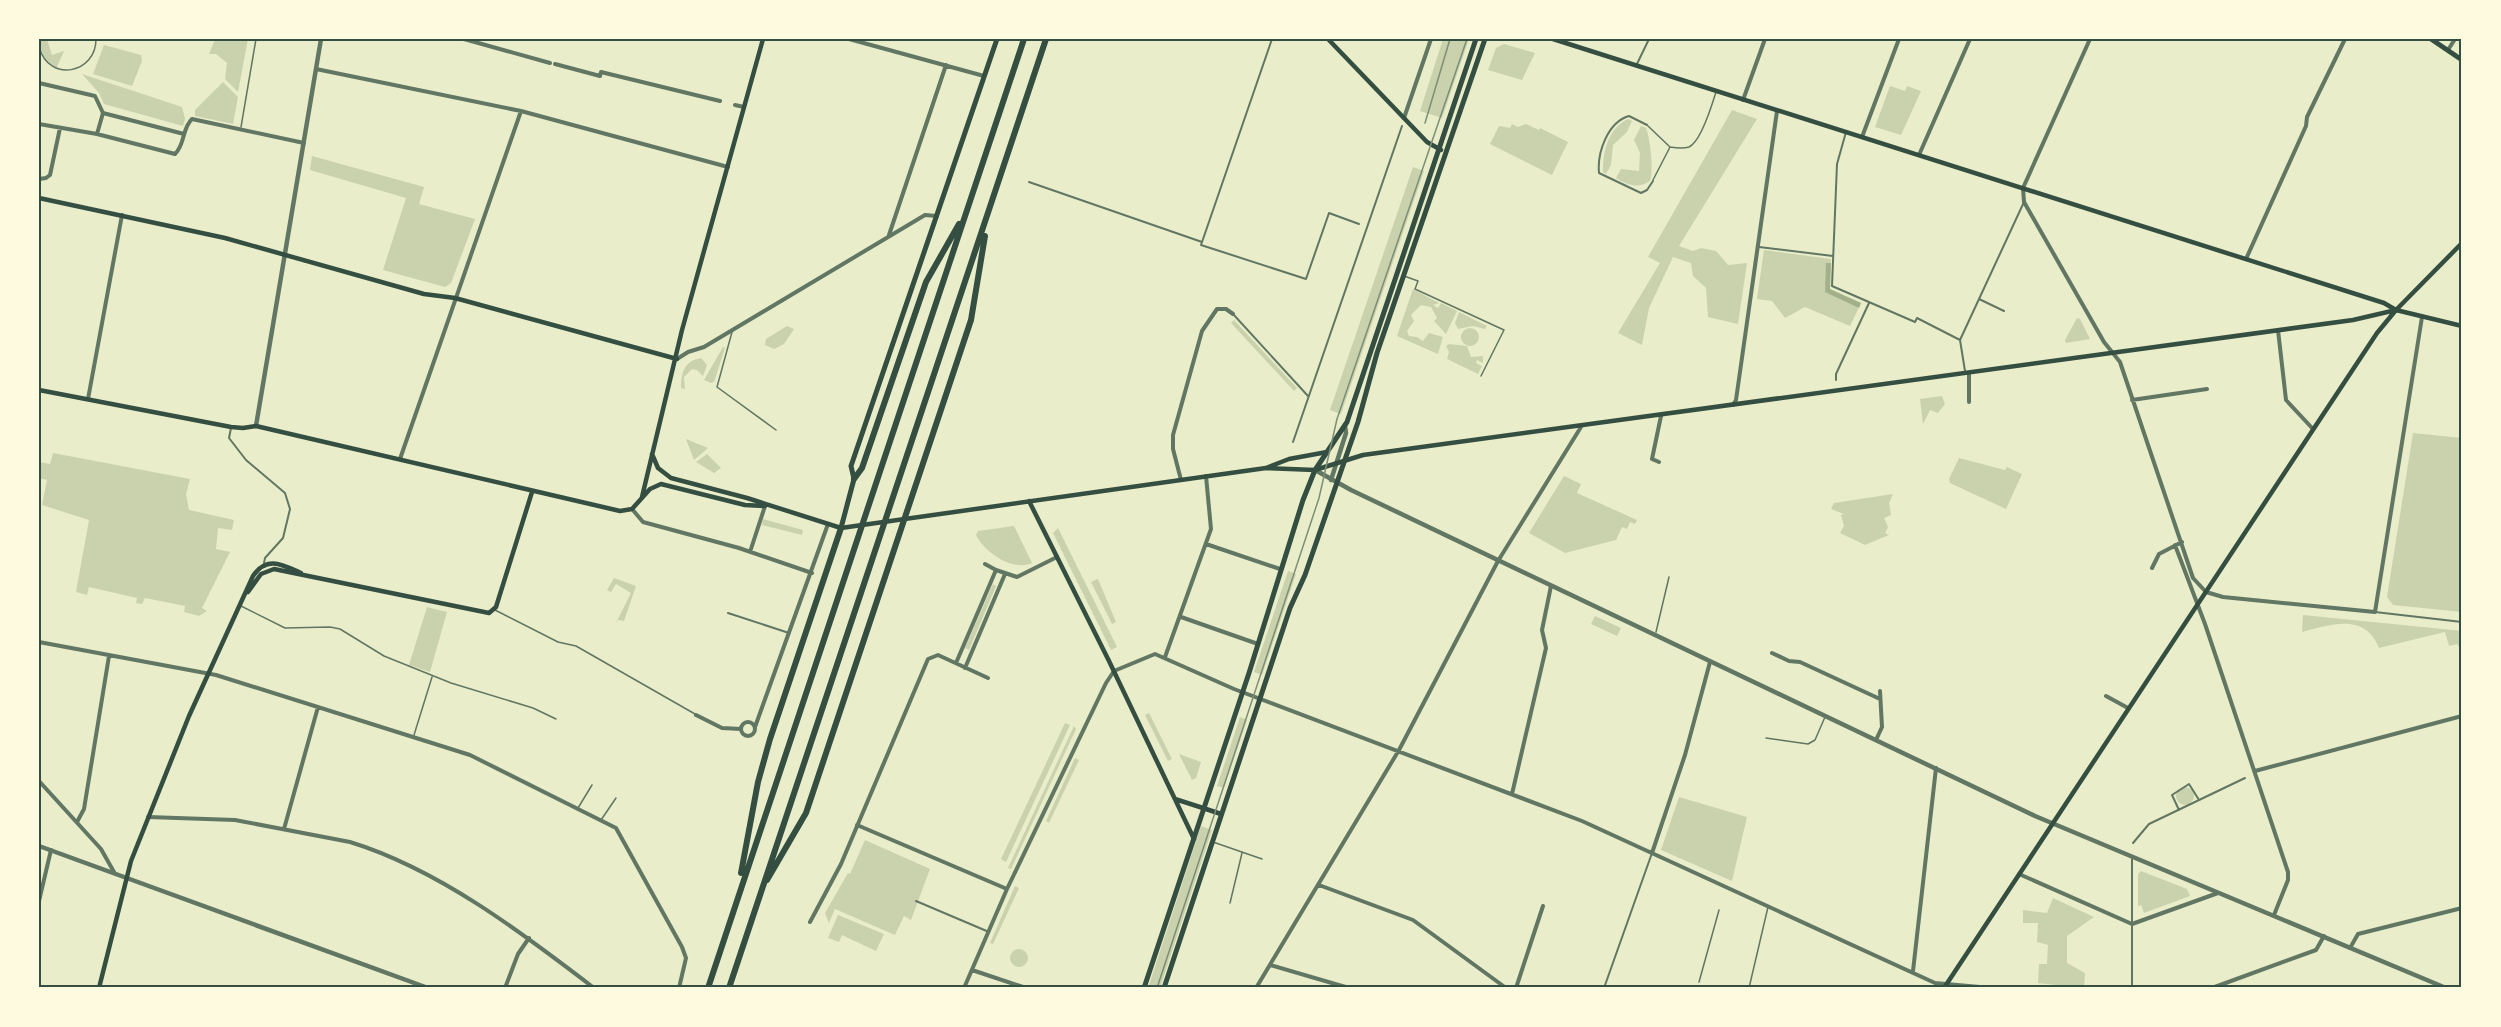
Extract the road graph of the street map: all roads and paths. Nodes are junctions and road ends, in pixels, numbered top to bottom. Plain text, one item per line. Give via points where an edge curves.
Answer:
1 (96, 39) edge
2 (256, 39) edge
3 (321, 39) edge
4 (464, 39) edge
5 (763, 39) edge
6 (849, 39) edge
7 (997, 39) edge
8 (1024, 39) edge
9 (1046, 39) edge
10 (1272, 39) edge
11 (1328, 39) edge
12 (1431, 39) edge
13 (1476, 39) edge
14 (1485, 39) edge
15 (1552, 39) edge
16 (1649, 39) edge
17 (1765, 39) edge
18 (1899, 39) edge
19 (1970, 39) edge
20 (2090, 39) edge
21 (2345, 39) edge
22 (2431, 39) edge
23 (2455, 39) edge
24 (39, 48) edge
25 (2448, 50) junction
26 (2462, 60) edge
27 (946, 65) junction
28 (1636, 66) junction
29 (316, 69) junction
30 (985, 76) junction
31 (39, 83) edge
32 (1717, 91) junction
33 (1743, 100) junction
34 (720, 101) dead end
35 (735, 105) dead end
36 (744, 107) junction
37 (521, 111) junction
38 (1777, 111) junction
39 (103, 113) junction
40 (1404, 118) junction
41 (39, 124) edge
42 (1647, 125) joint
43 (1402, 126) joint
44 (60, 128) junction
45 (240, 129) junction
46 (1846, 132) junction
47 (97, 134) junction
48 (184, 134) junction
49 (1862, 137) junction
50 (304, 143) junction
51 (1670, 147) junction
52 (1438, 149) junction
53 (1446, 152) junction
54 (1919, 155) junction
55 (728, 167) junction
56 (39, 179) edge
57 (1653, 181) joint
58 (1029, 182) dead end
59 (2023, 189) junction
60 (39, 198) edge
61 (2024, 202) junction
62 (965, 213) junction
63 (989, 214) junction
64 (122, 215) junction
65 (937, 216) junction
66 (1359, 224) dead end
67 (889, 236) junction
68 (1202, 242) junction
69 (2462, 243) edge
70 (1756, 246) junction
71 (285, 254) junction
72 (1833, 256) junction
73 (2246, 259) junction
74 (1403, 275) junction
75 (455, 298) junction
76 (1979, 298) junction
77 (1869, 303) junction
78 (2396, 310) junction
79 (2004, 311) dead end
80 (1233, 314) joint
81 (2422, 317) junction
82 (2462, 327) edge
83 (732, 330) junction
84 (2278, 330) junction
85 (1960, 340) junction
86 (2112, 353) junction
87 (677, 359) junction
88 (1967, 373) junction
89 (1482, 376) dead end
90 (1836, 380) dead end
91 (2207, 389) dead end
92 (39, 390) edge
93 (1308, 396) junction
94 (88, 399) junction
95 (2132, 400) junction
96 (1969, 402) dead end
97 (1732, 406) junction
98 (1661, 416) junction
99 (256, 426) junction
100 (1345, 426) junction
101 (231, 427) junction
102 (1581, 427) junction
103 (2313, 429) junction
104 (776, 430) dead end
105 (1293, 442) dead end
106 (1328, 452) junction
107 (652, 454) junction
108 (400, 459) junction
109 (1344, 460) junction
110 (1659, 462) dead end
111 (1336, 463) junction
112 (1266, 468) junction
113 (1315, 470) junction
114 (1206, 476) junction
115 (854, 479) junction
116 (1181, 480) junction
117 (1333, 482) junction
118 (532, 492) junction
119 (641, 499) junction
120 (1029, 501) junction
121 (765, 506) junction
122 (632, 509) junction
123 (901, 520) junction
124 (828, 524) junction
125 (844, 528) junction
126 (2182, 542) junction
127 (1206, 544) junction
128 (2175, 545) junction
129 (750, 552) junction
130 (1057, 557) junction
131 (1498, 561) junction
132 (264, 563) junction
133 (985, 564) dead end
134 (2152, 568) dead end
135 (1280, 569) junction
136 (996, 570) junction
137 (302, 573) junction
138 (812, 573) junction
139 (1005, 574) junction
140 (1669, 577) dead end
141 (1551, 586) junction
142 (2206, 592) junction
143 (241, 602) junction
144 (2197, 605) junction
145 (494, 609) junction
146 (2375, 612) junction
147 (728, 613) dead end
148 (1181, 617) junction
149 (2462, 622) edge
150 (789, 633) junction
151 (1655, 636) junction
152 (39, 642) edge
153 (1258, 644) junction
154 (1772, 653) dead end
155 (109, 656) junction
156 (1165, 657) junction
157 (1710, 662) junction
158 (956, 663) junction
159 (965, 668) junction
160 (1114, 671) junction
161 (207, 675) junction
162 (432, 676) junction
163 (988, 678) dead end
164 (1880, 691) dead end
165 (1243, 692) junction
166 (2106, 696) dead end
167 (1260, 699) junction
168 (1880, 699) junction
169 (318, 707) junction
170 (2128, 708) junction
171 (696, 715) joint
172 (1825, 716) junction
173 (2462, 716) edge
174 (556, 719) dead end
175 (755, 727) junction
176 (741, 729) junction
177 (414, 736) junction
178 (1767, 738) dead end
179 (1876, 740) junction
180 (1399, 750) junction
181 (1936, 768) junction
182 (2255, 771) junction
183 (2245, 778) dead end
184 (39, 781) edge
185 (592, 785) dead end
186 (1512, 794) junction
187 (616, 798) dead end
188 (1175, 799) junction
189 (2199, 800) junction
190 (1203, 808) junction
191 (578, 809) junction
192 (2179, 810) junction
193 (1221, 814) junction
194 (147, 818) junction
195 (601, 820) junction
196 (77, 822) junction
197 (2053, 823) junction
198 (857, 825) junction
199 (285, 829) junction
200 (1194, 839) junction
201 (1212, 842) junction
202 (2133, 843) dead end
203 (39, 846) edge
204 (51, 850) junction
205 (1242, 852) junction
206 (1652, 853) junction
207 (2132, 857) junction
208 (1262, 859) dead end
209 (114, 872) junction
210 (2019, 874) junction
211 (125, 877) junction
212 (1319, 885) junction
213 (1007, 889) junction
214 (759, 893) junction
215 (2218, 893) junction
216 (736, 897) junction
217 (39, 901) edge
218 (916, 901) dead end
219 (1230, 903) dead end
220 (1543, 906) dead end
221 (1768, 906) junction
222 (2462, 908) edge
223 (1719, 910) dead end
224 (2274, 915) junction
225 (810, 922) dead end
226 (2132, 924) junction
227 (989, 932) junction
228 (2324, 936) junction
229 (529, 938) junction
230 (2350, 948) junction
231 (1270, 965) junction
232 (972, 970) junction
233 (1913, 971) junction
234 (1699, 982) dead end
235 (1946, 986) edge
236 (99, 988) edge
237 (429, 988) edge
238 (505, 988) edge
239 (594, 988) edge
240 (679, 988) edge
241 (708, 988) edge
242 (729, 988) edge
243 (964, 988) edge
244 (1026, 988) edge
245 (1144, 988) edge
246 (1164, 988) edge
247 (1256, 988) edge
248 (1349, 988) edge
249 (1506, 988) edge
250 (1516, 988) edge
251 (1604, 988) edge
252 (1749, 988) edge
253 (1991, 988) edge
254 (2132, 988) edge
255 (2212, 988) edge
256 (2446, 988) edge

1 - 24 lane via 94,55 88,63 72,71 49,64
2 - 45 lane
3 - 29 street
4 - 34 street via 600,76 601,72
5 - 36 main road
6 - 27 street
7 - 30 main road
8 - 62 highway
9 - 63 highway
10 - 68 street
11 - 40 main road
12 - 40 street
13 - 52 main road
14 - 53 main road
15 - 28 main road
16 - 28 street
17 - 33 street
18 - 49 street
19 - 54 street
20 - 59 street
21 - 73 street
22 - 25 main road
23 - 25 street
25 - 26 main road
27 - 30 street
27 - 67 street
28 - 32 main road
29 - 37 street
29 - 50 street
30 - 65 main road
31 - 39 street via 95,96
32 - 33 main road
32 - 51 lane via 1694,143
33 - 38 main road
35 - 36 street
36 - 55 main road
37 - 55 street
37 - 75 street
38 - 46 main road
38 - 70 street
39 - 47 street
39 - 48 street
40 - 43 lane
40 - 52 main road
41 - 44 street
42 - 51 lane
42 - 57 street via 1629,116 1613,126 1601,150 1599,173 1641,193
43 - 93 street
44 - 47 street
44 - 56 street via 50,175
45 - 48 street via 192,119
45 - 50 street
46 - 49 main road
46 - 72 street via 1837,165
47 - 48 street via 175,154 180,151
49 - 54 main road
50 - 71 street
51 - 57 lane
52 - 53 main road
52 - 100 main road
53 - 74 main road
54 - 59 main road
55 - 87 main road
58 - 68 street
59 - 61 street
59 - 73 main road
60 - 64 main road
61 - 76 street
61 - 86 street
62 - 115 highway via 926,282 862,468
62 - 216 highway via 873,498
63 - 123 highway via 971,320
63 - 214 highway
64 - 71 main road
64 - 94 street
65 - 67 street via 925,215
65 - 115 main road via 851,466
66 - 68 street via 1329,213 1306,279 1201,245
67 - 83 street
69 - 78 main road
70 - 72 street
70 - 97 street via 1736,400
71 - 75 main road via 404,289
71 - 99 street
72 - 77 street via 1832,286
73 - 78 main road
74 - 89 lane via 1419,281 1415,289 1504,330
74 - 109 main road
75 - 87 main road
75 - 108 street
76 - 79 street
76 - 85 street
77 - 85 street via 1915,322 1917,318
77 - 90 street
78 - 81 main road
78 - 84 main road
78 - 103 main road
80 - 93 street
80 - 116 street via 1217,309 1202,331 1173,435
81 - 82 main road
81 - 146 street
83 - 87 street
83 - 104 lane via 717,387
84 - 86 main road
84 - 103 street via 2286,400
85 - 88 street
86 - 88 main road
86 - 95 street via 2120,362
87 - 107 main road
88 - 96 street
88 - 97 main road
91 - 95 street
92 - 94 main road
93 - 105 street
94 - 101 main road
95 - 126 street
97 - 98 main road
98 - 102 main road
98 - 110 street via 1652,459
99 - 101 main road
99 - 108 main road
100 - 106 main road
100 - 111 street
101 - 132 street via 229,438 235,447 285,493 290,509 283,538
102 - 109 main road
102 - 131 street
103 - 142 main road
106 - 112 main road
106 - 113 main road
107 - 119 main road
107 - 121 main road via 658,468 668,477
108 - 118 main road
109 - 111 main road
109 - 117 main road
111 - 113 main road
111 - 117 street
112 - 113 main road
112 - 114 main road
113 - 117 street
113 - 135 main road
114 - 116 main road
114 - 127 street via 1211,529
115 - 125 main road
116 - 120 main road
117 - 131 street
117 - 167 main road
118 - 122 main road via 620,511
118 - 145 main road
119 - 121 main road via 653,486 661,484 745,505
119 - 122 main road
120 - 123 main road
120 - 130 main road
121 - 124 main road
121 - 129 street
122 - 129 street via 643,522
123 - 125 main road
123 - 214 highway via 806,813
124 - 125 main road
124 - 138 street
125 - 216 highway via 770,739
126 - 128 street
126 - 142 street via 2193,578
127 - 135 street
127 - 148 street
128 - 134 street via 2159,554
128 - 144 street
129 - 138 street
130 - 139 street via 1017,577
130 - 160 main road
131 - 141 street
131 - 180 street
132 - 137 main road
132 - 143 main road
133 - 136 street
135 - 153 main road
136 - 139 street
136 - 158 street
137 - 143 main road via 265,571
137 - 145 main road via 485,612
138 - 150 street
139 - 159 street
140 - 151 lane
141 - 151 street
141 - 186 street via 1542,630 1545,648
142 - 144 main road
142 - 146 street
143 - 161 main road
143 - 162 lane via 285,628 340,629 375,652
144 - 170 main road
144 - 182 street
145 - 171 lane via 558,642 583,650
146 - 149 street
147 - 150 street
148 - 153 street
148 - 156 street
150 - 175 street
151 - 157 street
152 - 155 street
153 - 165 main road
154 - 168 street
155 - 161 street
155 - 196 street via 84,809
156 - 160 street via 1150,654
156 - 165 street
157 - 172 street
157 - 206 street via 1685,756
158 - 159 street
158 - 198 street via 938,656 928,659
159 - 163 street
160 - 188 main road
160 - 213 street
161 - 169 street
161 - 194 main road
162 - 174 lane via 491,693
162 - 177 lane
164 - 168 street
165 - 167 street
165 - 190 main road
166 - 170 street
167 - 180 street
167 - 193 main road
168 - 179 street via 1882,727
169 - 177 street
169 - 199 street
170 - 197 main road
171 - 176 street via 722,728
172 - 178 lane via 1815,740 1808,744
172 - 179 street
173 - 182 street
175 - 176 street via 746,722
175 - 176 street via 749,736
177 - 191 street via 462,752
179 - 181 street
180 - 186 street
180 - 212 street
181 - 197 street
181 - 233 street
182 - 224 street via 2288,872
183 - 189 street
184 - 196 street
185 - 191 lane
186 - 206 street
187 - 195 lane
188 - 190 main road
188 - 200 main road
189 - 192 street
189 - 192 street via 2189,784 2172,795
190 - 193 main road
190 - 200 main road
191 - 195 street
192 - 202 street via 2149,824
193 - 201 main road
194 - 199 street via 231,820
194 - 211 main road
195 - 240 street via 620,832 682,947 686,958
196 - 209 street via 101,849
197 - 207 street
197 - 210 main road
198 - 213 street
198 - 225 street
199 - 229 street via 357,844 409,866
200 - 245 main road
201 - 205 lane
201 - 246 main road
203 - 204 street
204 - 209 street
204 - 217 street
205 - 208 lane
205 - 219 lane
206 - 221 street via 1725,890
206 - 251 street
207 - 215 street
207 - 226 street
209 - 211 street
210 - 226 street
210 - 235 main road
211 - 236 main road
211 - 237 street
212 - 231 street
212 - 249 street via 1413,920
213 - 227 street
214 - 242 highway
215 - 224 street
215 - 226 street
216 - 241 highway
218 - 227 street
220 - 250 street
221 - 233 street
221 - 252 lane
222 - 230 street via 2358,934
223 - 234 lane
224 - 228 street
226 - 254 street
227 - 232 street
228 - 230 street
228 - 255 street via 2316,950
229 - 238 street
229 - 239 street
230 - 256 street
231 - 247 street
231 - 248 street
232 - 243 street
232 - 244 street
233 - 235 street
235 - 253 street

